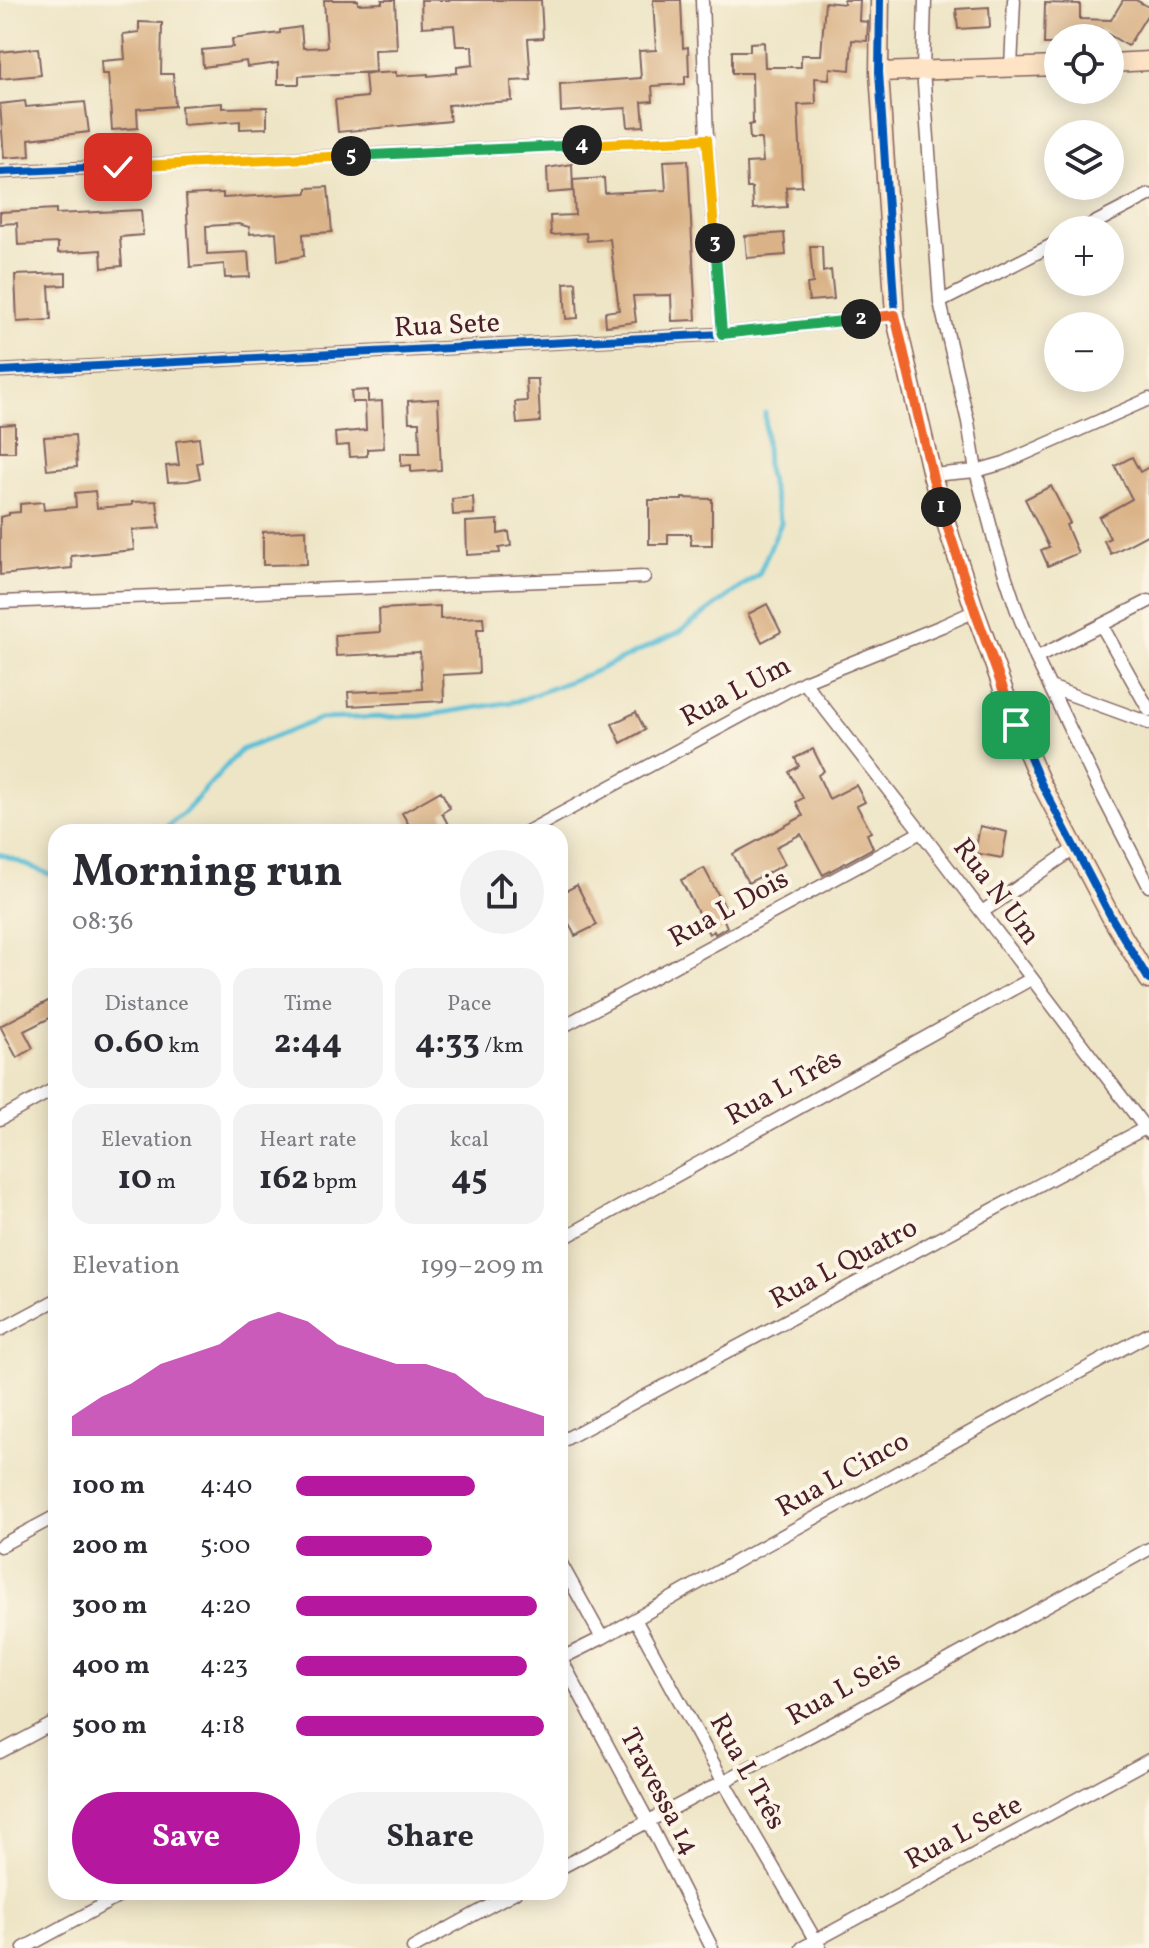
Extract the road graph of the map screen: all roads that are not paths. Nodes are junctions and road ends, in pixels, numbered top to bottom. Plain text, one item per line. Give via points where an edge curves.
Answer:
1 (702, 0) edge
2 (880, 0) edge
3 (925, 0) edge
4 (1014, 0) edge
5 (1149, 61) edge
6 (1124, 62) edge
7 (1044, 67) edge
8 (1011, 68) junction
9 (923, 70) junction
10 (879, 72) junction
11 (707, 139) junction
12 (0, 172) edge
13 (1149, 195) edge
14 (1108, 216) edge
15 (1044, 249) edge
16 (940, 302) junction
17 (895, 315) junction
18 (722, 334) junction
19 (0, 371) edge
20 (1149, 399) edge
21 (976, 471) junction
22 (932, 475) junction
23 (644, 577) dead end
24 (1149, 601) edge
25 (0, 602) edge
26 (975, 611) junction
27 (1102, 626) junction
28 (1036, 658) junction
29 (804, 682) junction
30 (1050, 687) junction
31 (1149, 710) edge
32 (1149, 723) edge
33 (542, 824) edge
34 (921, 832) junction
35 (1074, 849) junction
36 (1149, 886) edge
37 (982, 912) junction
38 (1031, 979) junction
39 (1149, 980) edge
40 (568, 1024) edge
41 (48, 1092) edge
42 (0, 1118) edge
43 (1148, 1129) edge
44 (568, 1236) edge
45 (48, 1304) edge
46 (0, 1330) edge
47 (1149, 1334) edge
48 (568, 1438) edge
49 (48, 1520) edge
50 (0, 1546) edge
51 (1149, 1549) edge
52 (568, 1576) edge
53 (635, 1619) junction
54 (602, 1638) junction
55 (568, 1655) edge
56 (568, 1674) edge
57 (48, 1726) edge
58 (0, 1752) edge
59 (1149, 1760) edge
60 (723, 1781) junction
61 (648, 1821) junction
62 (568, 1864) edge
63 (112, 1900) edge
64 (500, 1900) edge
65 (818, 1944) edge
66 (24, 1948) edge
67 (413, 1948) edge
68 (712, 1948) edge
69 (802, 1948) edge

1 - 11 street
2 - 10 street
3 - 9 street
4 - 8 street
5 - 6 street
7 - 8 street
8 - 9 street
9 - 10 street
9 - 16 street
10 - 17 street
11 - 12 street
11 - 18 street
13 - 14 street
15 - 16 street
16 - 21 street
17 - 18 street, Rua Sete
17 - 22 street
18 - 19 street, Rua Sete
20 - 21 street
21 - 22 street
21 - 28 street via 996,547
22 - 26 street
23 - 25 street
24 - 27 street
26 - 29 street, Rua L Um
26 - 35 street via 1016,725
27 - 28 street
27 - 31 street
28 - 30 street
29 - 33 street, Rua L Um
29 - 34 street, Rua N Um
30 - 32 street
30 - 36 street
34 - 37 street, Rua N Um
34 - 40 street, Rua L Dois
35 - 37 street
35 - 39 street
37 - 38 street, Rua N Um
38 - 43 street, Rua N Um
38 - 44 street, Rua L Três
41 - 42 street
43 - 48 street, Rua L Quatro
45 - 46 street
47 - 53 street, Rua L Cinco
49 - 50 street
51 - 60 street, Rua L Seis
52 - 54 street
53 - 54 street, Rua L Cinco
53 - 60 street, Rua L Três
54 - 55 street, Rua L Cinco
56 - 61 street, Travessa 14
57 - 58 street
59 - 65 street, Rua L Sete
60 - 61 street, Rua L Seis
60 - 65 street, Rua L Três
61 - 62 street, Rua L Seis
61 - 68 street, Travessa 14
63 - 66 street
64 - 67 street
65 - 69 street, Rua L Sete

